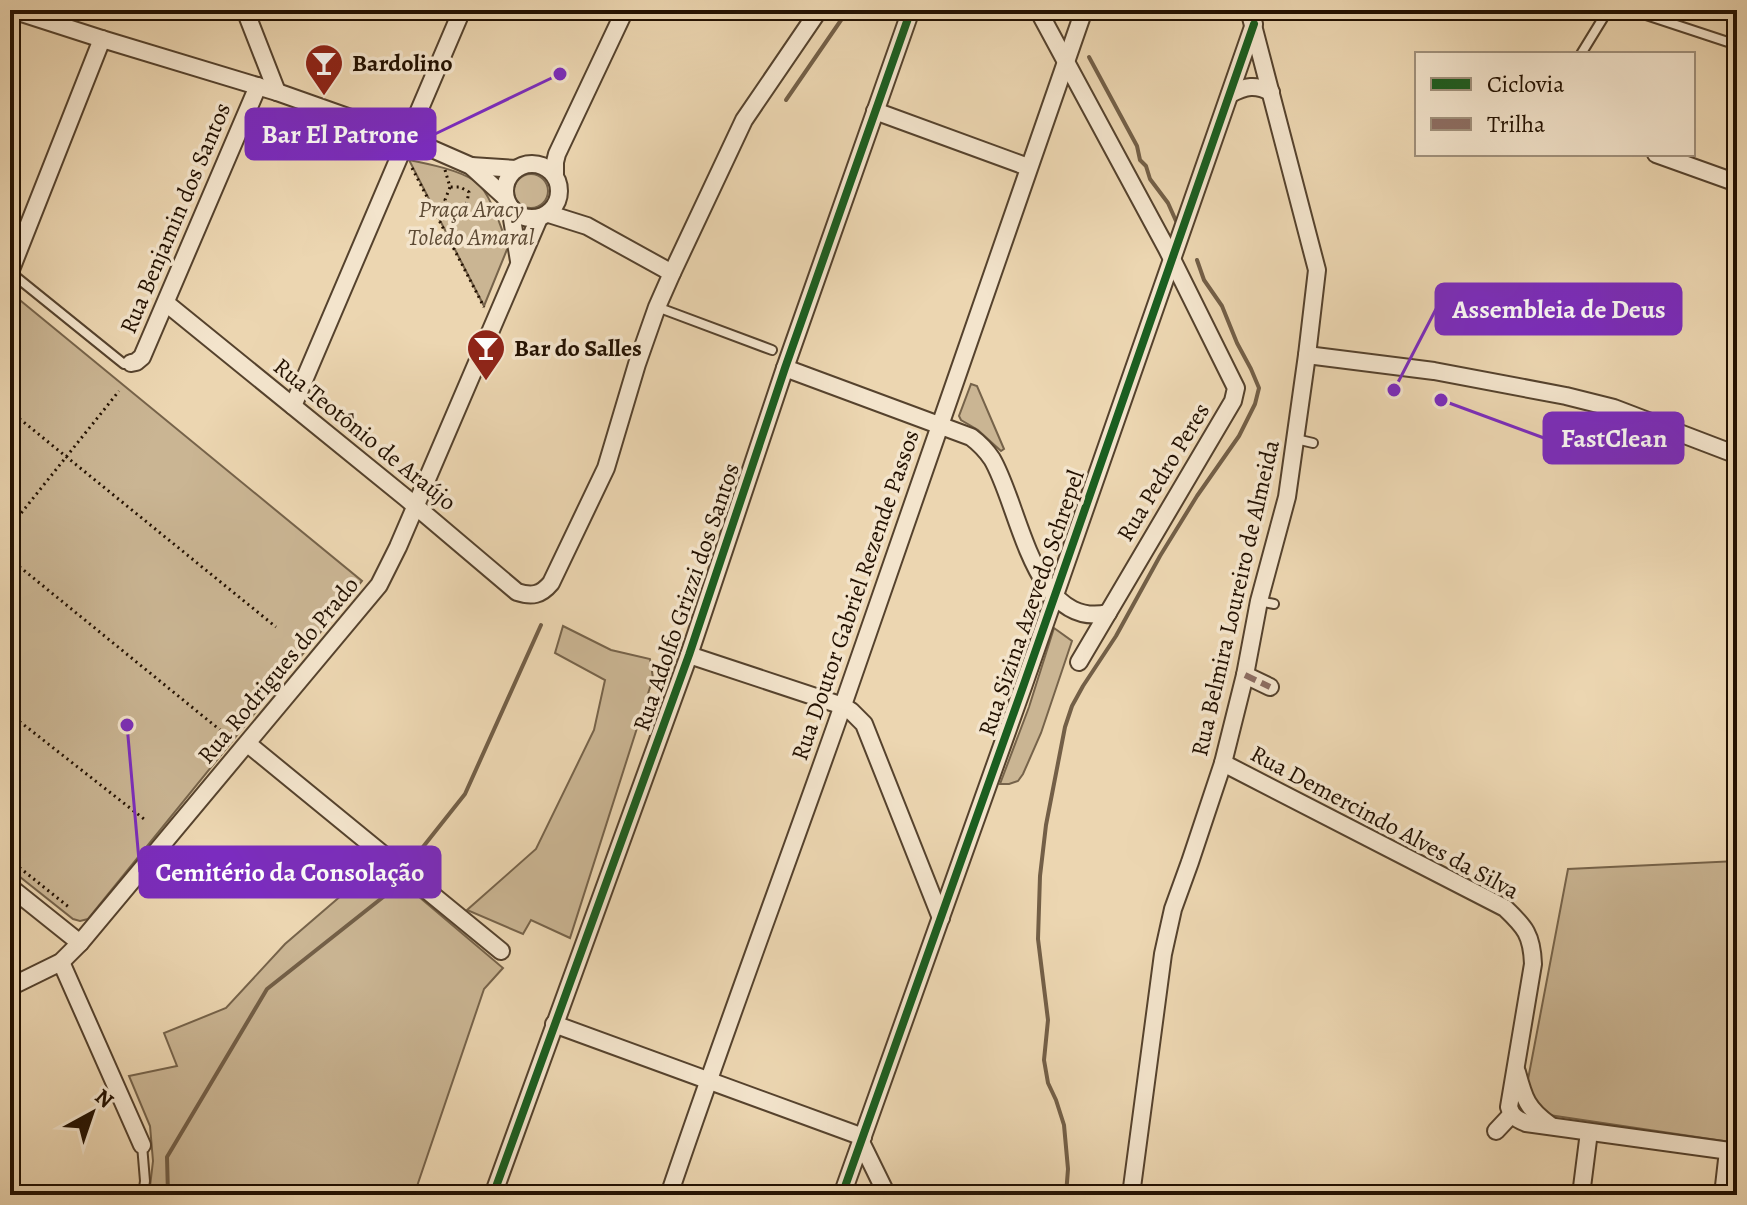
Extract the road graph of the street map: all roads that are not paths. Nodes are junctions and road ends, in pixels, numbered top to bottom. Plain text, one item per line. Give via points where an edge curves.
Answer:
1 (12, 10) edge
2 (245, 10) edge
3 (462, 10) edge
4 (625, 10) edge
5 (819, 10) edge
6 (911, 10) edge
7 (1038, 10) edge
8 (1084, 10) edge
9 (1608, 10) edge
10 (1631, 10) edge
11 (1251, 17) edge
12 (102, 39) junction
13 (1737, 45) edge
14 (1582, 52) edge
15 (1066, 60) junction
16 (258, 86) junction
17 (277, 92) junction
18 (1271, 92) junction
19 (1230, 94) junction
20 (875, 111) junction
21 (404, 144) junction
22 (1662, 156) edge
23 (471, 166) junction
24 (1028, 167) junction
25 (516, 169) junction
26 (555, 175) junction
27 (1737, 183) edge
28 (560, 196) junction
29 (508, 202) junction
30 (544, 216) junction
31 (587, 226) junction
32 (1172, 259) junction
33 (519, 263) junction
34 (10, 272) edge
35 (672, 273) junction
36 (166, 303) junction
37 (657, 307) junction
38 (772, 350) dead end
39 (1307, 355) junction
40 (131, 363) joint
41 (785, 368) junction
42 (293, 406) junction
43 (939, 424) junction
44 (1296, 439) junction
45 (1313, 443) dead end
46 (1737, 455) edge
47 (415, 506) junction
48 (1054, 597) junction
49 (1108, 613) junction
50 (689, 655) junction
51 (1079, 662) dead end
52 (1245, 675) junction
53 (1270, 687) dead end
54 (843, 706) junction
55 (248, 744) junction
56 (1223, 763) junction
57 (958, 870) junction
58 (921, 871) junction
59 (10, 887) edge
60 (941, 918) junction
61 (80, 943) junction
62 (501, 951) dead end
63 (61, 962) junction
64 (10, 987) edge
65 (554, 1024) junction
66 (1515, 1065) junction
67 (708, 1080) junction
68 (1514, 1117) junction
69 (1551, 1125) junction
70 (1589, 1132) junction
71 (1503, 1133) dead end
72 (862, 1140) junction
73 (142, 1145) joint
74 (1732, 1151) edge
75 (849, 1175) junction
76 (876, 1175) junction
77 (143, 1195) edge
78 (493, 1195) edge
79 (669, 1195) edge
80 (842, 1195) edge
81 (887, 1195) edge
82 (1131, 1195) edge
83 (1581, 1195) edge
84 (1723, 1195) edge

1 - 12 street
2 - 17 street
3 - 21 street
4 - 26 street via 557,154
5 - 35 street via 744,120
6 - 20 street, Rua Adolfo Grizzi dos Santos
7 - 15 street
8 - 15 street, Rua Doutor Gabriel Rezende Passos
9 - 14 lane
10 - 13 lane
11 - 18 street, Rua Belmira Loureiro de Almeida
11 - 19 street, Rua Sizina Azevedo Schrepel
12 - 16 street
12 - 34 street
15 - 24 street, Rua Doutor Gabriel Rezende Passos
15 - 32 street
16 - 17 street
16 - 36 street, Rua Benjamin dos Santos
17 - 21 street
18 - 19 street via 1252,86
18 - 39 street, Rua Belmira Loureiro de Almeida via 1317,270
19 - 32 street, Rua Sizina Azevedo Schrepel
20 - 24 street
20 - 41 street, Rua Adolfo Grizzi dos Santos
21 - 23 street
21 - 42 street
22 - 27 street
23 - 25 street
23 - 29 street
24 - 43 street, Rua Doutor Gabriel Rezende Passos
25 - 26 street via 537,164
25 - 29 street via 505,187
26 - 28 street
28 - 30 street
28 - 31 street
29 - 30 street via 518,215
29 - 33 street
30 - 31 street
30 - 33 street, Rua Rodrigues do Prado
31 - 35 street
32 - 48 street, Rua Sizina Azevedo Schrepel
32 - 49 street, Rua Pedro Peres via 1234,382 1235,395
33 - 47 street, Rua Rodrigues do Prado
34 - 40 lane via 124,364
35 - 37 street
36 - 40 street, Rua Benjamin dos Santos via 142,357
36 - 42 street, Rua Teotônio de Araújo
37 - 38 lane
37 - 47 street, Rua Teotônio de Araújo via 606,468 545,591 527,596 517,592
39 - 44 street, Rua Belmira Loureiro de Almeida
39 - 46 street via 1434,371 1566,396 1614,408
41 - 43 street
41 - 50 street, Rua Adolfo Grizzi dos Santos
42 - 47 street, Rua Teotônio de Araújo
43 - 48 street via 971,437 992,460
43 - 54 street, Rua Doutor Gabriel Rezende Passos
44 - 45 lane
44 - 52 street, Rua Belmira Loureiro de Almeida via 1267,602
47 - 55 street, Rua Rodrigues do Prado via 379,585
48 - 49 street via 1082,613
48 - 57 street, Rua Sizina Azevedo Schrepel
49 - 51 street, Rua Pedro Peres
50 - 54 street
50 - 65 street, Rua Adolfo Grizzi dos Santos
52 - 53 street
52 - 56 street, Rua Belmira Loureiro de Almeida
54 - 58 street via 864,724
54 - 67 street, Rua Doutor Gabriel Rezende Passos
55 - 61 street, Rua Rodrigues do Prado
55 - 62 street
56 - 66 street, Rua Demercindo Alves da Silva via 1505,908 1523,925 1533,964
56 - 82 street, Rua Belmira Loureiro de Almeida via 1163,954
57 - 58 street via 944,882
57 - 60 street, Rua Sizina Azevedo Schrepel
58 - 60 street
59 - 61 street
60 - 72 street, Rua Sizina Azevedo Schrepel
61 - 63 street, Rua Rodrigues do Prado
63 - 64 street, Rua Rodrigues do Prado
63 - 73 street
65 - 67 street
65 - 78 street, Rua Adolfo Grizzi dos Santos
66 - 68 street, Rua Demercindo Alves da Silva via 1509,1107
66 - 69 street, Rua Demercindo Alves da Silva via 1526,1102
67 - 72 street
67 - 79 street, Rua Doutor Gabriel Rezende Passos
68 - 69 street
68 - 71 street
69 - 70 street
70 - 74 street
70 - 83 street
72 - 75 street, Rua Sizina Azevedo Schrepel
72 - 76 street
73 - 77 lane
74 - 84 street
75 - 76 street via 856,1169
75 - 80 street, Rua Sizina Azevedo Schrepel
76 - 81 street

